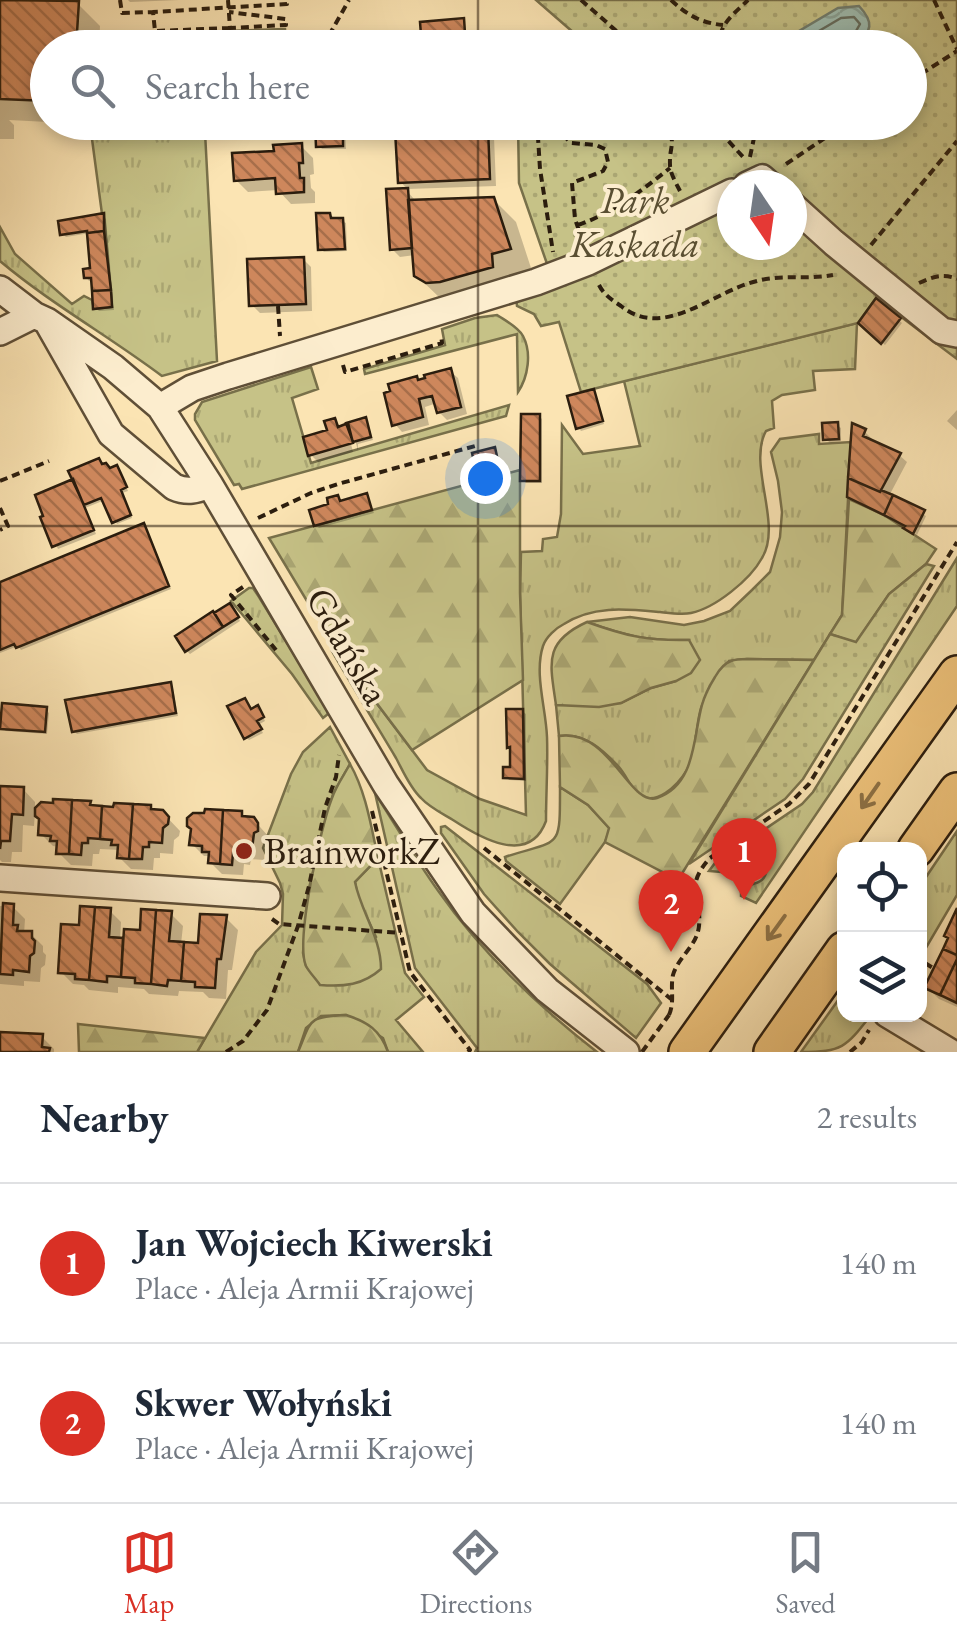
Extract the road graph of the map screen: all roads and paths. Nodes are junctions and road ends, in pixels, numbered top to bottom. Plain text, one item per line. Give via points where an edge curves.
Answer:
1 (120, 0) edge
2 (228, 0) edge
3 (286, 0) edge
4 (349, 0) edge
5 (581, 0) edge
6 (671, 0) edge
7 (748, 0) edge
8 (934, 0) edge
9 (229, 10) junction
10 (153, 12) junction
11 (723, 25) junction
12 (612, 27) junction
13 (230, 28) junction
14 (154, 30) edge
15 (179, 30) edge
16 (331, 30) edge
17 (609, 30) edge
18 (615, 30) edge
19 (721, 30) edge
20 (957, 50) edge
21 (927, 70) edge
22 (539, 140) edge
23 (568, 140) edge
24 (673, 140) edge
25 (726, 140) edge
26 (754, 140) edge
27 (819, 140) edge
28 (957, 141) edge
29 (670, 168) junction
30 (750, 170) edge
31 (756, 170) edge
32 (770, 170) edge
33 (717, 199) edge
34 (689, 213) junction
35 (807, 218) edge
36 (578, 226) junction
37 (857, 261) junction
38 (588, 262) junction
39 (546, 278) junction
40 (957, 279) edge
41 (0, 289) edge
42 (908, 303) junction
43 (278, 306) dead end
44 (40, 318) junction
45 (0, 332) edge
46 (957, 334) edge
47 (281, 346) dead end
48 (160, 407) junction
49 (475, 446) dead end
50 (49, 461) dead end
51 (0, 481) edge
52 (210, 485) junction
53 (0, 508) edge
54 (258, 518) dead end
55 (0, 530) edge
56 (957, 542) edge
57 (957, 674) edge
58 (339, 751) dead end
59 (957, 791) edge
60 (371, 810) dead end
61 (922, 842) edge
62 (484, 848) dead end
63 (0, 878) edge
64 (267, 896) dead end
65 (279, 924) dead end
66 (298, 926) junction
67 (401, 933) junction
68 (837, 960) edge
69 (927, 964) edge
70 (934, 968) dead end
71 (673, 1000) junction
72 (879, 1022) edge
73 (695, 1041) edge
74 (226, 1052) edge
75 (468, 1052) edge
76 (626, 1052) edge
77 (642, 1052) edge
78 (772, 1052) edge
79 (850, 1052) edge
80 (950, 1052) edge

1 - 10 path via 122,14
2 - 9 path
3 - 9 path
4 - 16 path
5 - 12 path
6 - 11 path via 703,23
7 - 11 path
8 - 20 path
9 - 10 path
9 - 13 path
9 - 13 path via 286,19 286,25
10 - 14 path
11 - 19 path
12 - 17 path
12 - 18 path
13 - 15 path
20 - 21 path
22 - 39 path
23 - 36 path via 596,145 608,162 603,171 572,184
24 - 29 path
25 - 30 path
26 - 31 path
27 - 32 path
28 - 37 path
29 - 34 path
29 - 36 path
33 - 34 street
34 - 38 street
35 - 37 street
36 - 38 path
37 - 38 path via 842,273 747,283 662,319 632,315 603,292
37 - 42 street
38 - 39 street
39 - 48 street via 192,388
40 - 42 path via 934,276 909,292
41 - 44 street, Gdańska
42 - 46 street via 942,331
43 - 47 path
44 - 45 street
44 - 48 street, Gdańska
44 - 52 street via 110,434 174,487 184,492
48 - 52 street, Gdańska
49 - 54 path via 311,492
50 - 51 path
52 - 76 street, Gdańska via 386,785 472,913 547,990
53 - 55 path via 8,526
56 - 71 path via 809,784 702,867 694,887 700,925 673,974
57 -> 73 highway
58 - 66 path
59 - 61 highway
60 - 67 path
62 - 71 path
63 - 64 street
65 - 66 path
66 - 67 path
66 - 74 path via 267,1010
67 - 75 path via 410,972
68 - 78 highway
69 - 70 path
71 - 77 path, bridge
72 - 79 path
72 - 80 street

